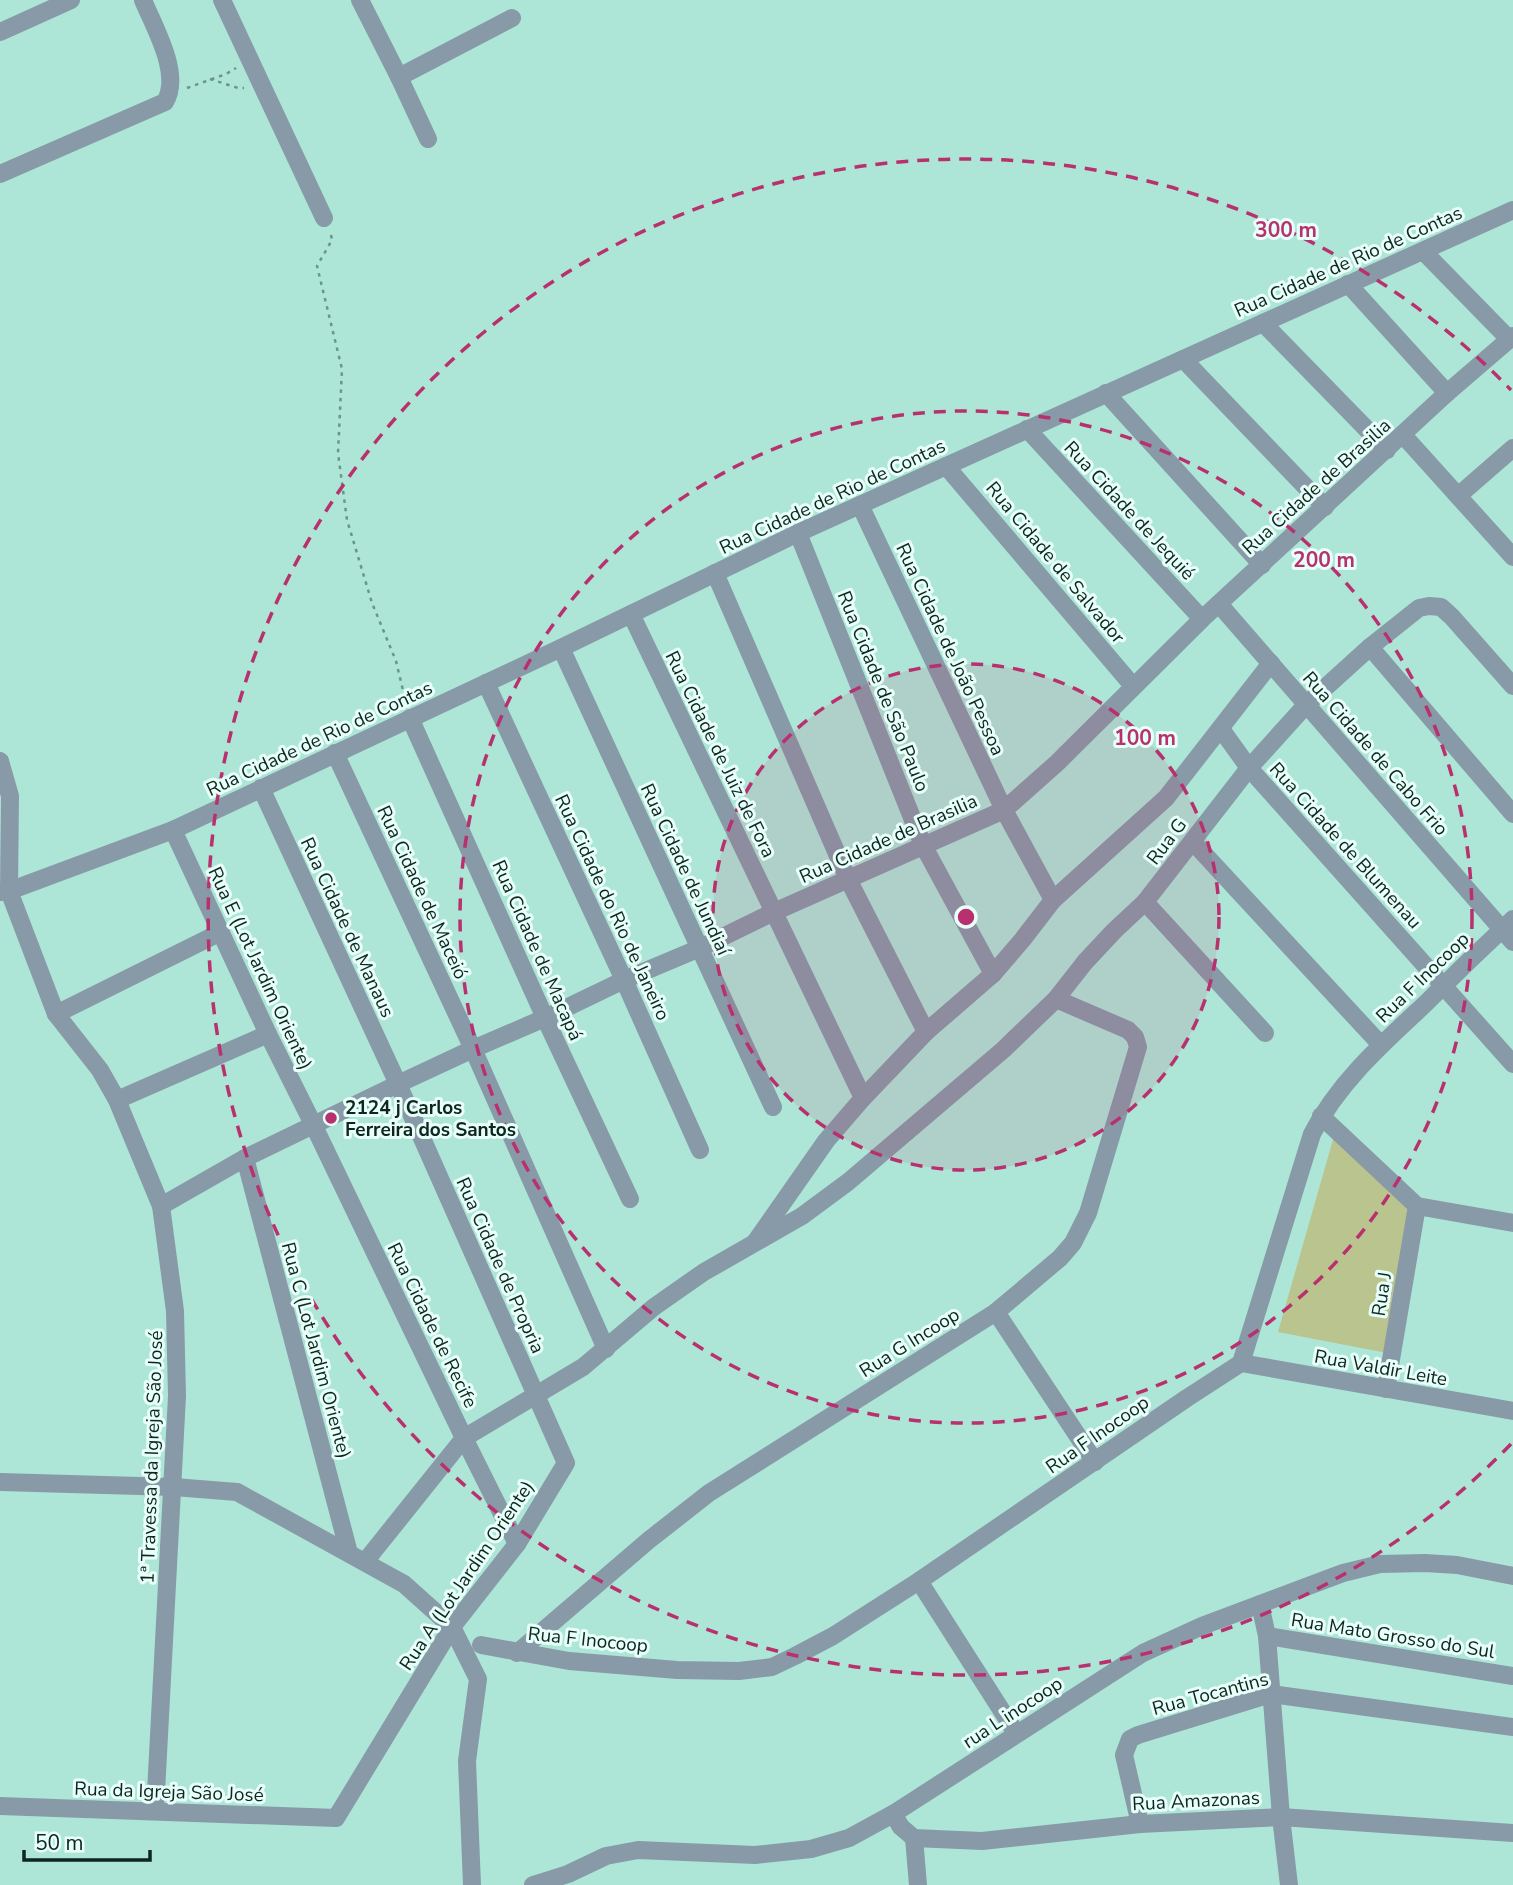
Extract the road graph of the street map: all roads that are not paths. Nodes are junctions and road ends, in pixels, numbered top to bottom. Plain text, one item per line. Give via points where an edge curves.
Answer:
1 (71, 0) edge
2 (143, 0) edge
3 (222, 0) edge
4 (360, 0) edge
5 (512, 18) dead end
6 (0, 32) edge
7 (399, 77) junction
8 (428, 139) dead end
9 (0, 174) edge
10 (1513, 210) edge
11 (324, 218) road end
12 (1423, 251) junction
13 (1348, 284) junction
14 (1263, 323) junction
15 (1511, 337) edge
16 (1183, 359) junction
17 (1107, 393) junction
18 (1447, 394) junction
19 (1027, 429) junction
20 (1403, 435) junction
21 (1513, 448) edge
22 (1387, 450) junction
23 (946, 466) junction
24 (1458, 496) junction
25 (860, 505) junction
26 (1325, 507) junction
27 (798, 534) junction
28 (1513, 557) edge
29 (1262, 565) junction
30 (715, 573) junction
31 (1219, 604) junction
32 (631, 614) junction
33 (1202, 619) junction
34 (1370, 647) junction
35 (561, 648) junction
36 (1270, 663) junction
37 (486, 683) junction
38 (1133, 686) junction
39 (1513, 686) edge
40 (1306, 705) junction
41 (410, 718) junction
42 (1221, 729) junction
43 (335, 753) junction
44 (0, 761) edge
45 (1249, 768) junction
46 (261, 788) junction
47 (5, 799) edge
48 (1004, 810) junction
49 (1513, 814) edge
50 (173, 830) junction
51 (1193, 842) junction
52 (923, 845) junction
53 (848, 880) junction
54 (4, 891) edge
55 (1053, 900) junction
56 (1145, 902) junction
57 (774, 912) junction
58 (1509, 930) edge
59 (221, 932) junction
60 (700, 947) junction
61 (993, 974) junction
62 (624, 980) junction
63 (1444, 985) junction
64 (1056, 999) junction
65 (56, 1014) junction
66 (545, 1018) junction
67 (926, 1032) junction
68 (1265, 1033) dead end
69 (268, 1034) junction
70 (1381, 1045) junction
71 (473, 1049) junction
72 (1513, 1063) edge
73 (397, 1084) junction
74 (863, 1098) junction
75 (117, 1100) junction
76 (774, 1107) dead end
77 (1321, 1116) junction
78 (313, 1124) junction
79 (700, 1150) dead end
80 (245, 1158) junction
81 (630, 1199) dead end
82 (161, 1206) junction
83 (1417, 1206) junction
84 (1513, 1223) edge
85 (754, 1242) junction
86 (996, 1312) junction
87 (606, 1349) junction
88 (1241, 1363) junction
89 (1387, 1389) junction
90 (535, 1395) junction
91 (1513, 1411) edge
92 (464, 1438) junction
93 (1095, 1462) junction
94 (566, 1463) joint
95 (0, 1482) edge
96 (174, 1487) junction
97 (516, 1544) junction
98 (349, 1553) junction
99 (368, 1558) dead end
100 (1513, 1576) edge
101 (919, 1581) junction
102 (1260, 1604) junction
103 (452, 1627) junction
104 (1267, 1636) junction
105 (481, 1645) dead end
106 (517, 1653) junction
107 (1513, 1676) edge
108 (1271, 1694) junction
109 (1513, 1727) edge
110 (1016, 1733) junction
111 (0, 1806) edge
112 (155, 1811) junction
113 (893, 1814) junction
114 (1281, 1817) junction
115 (336, 1818) joint
116 (1140, 1824) junction
117 (1513, 1833) edge
118 (914, 1838) junction
119 (471, 1885) edge
120 (533, 1885) edge
121 (918, 1885) edge
122 (1289, 1885) edge

1 - 6 street
2 - 9 street via 172,79 165,102
3 - 11 street
4 - 7 street
5 - 7 street
7 - 8 street
10 - 12 street, Rua Cidade de Rio de Contas
12 - 13 street, Rua Cidade de Rio de Contas
12 - 15 street
13 - 14 street, Rua Cidade de Rio de Contas
13 - 18 street
14 - 16 street, Rua Cidade de Rio de Contas
14 - 22 street
15 - 18 street, Rua Cidade de Brasilia
16 - 17 street, Rua Cidade de Rio de Contas
16 - 26 street
17 - 19 street, Rua Cidade de Rio de Contas
17 - 29 street
18 - 20 street, Rua Cidade de Brasilia
19 - 23 street, Rua Cidade de Rio de Contas
19 - 33 street, Rua Cidade de Jequié
20 - 22 street, Rua Cidade de Brasilia
20 - 24 street
21 - 24 street
22 - 26 street, Rua Cidade de Brasilia
23 - 25 street, Rua Cidade de Rio de Contas
23 - 38 street, Rua Cidade de Salvador
24 - 28 street
25 - 27 street, Rua Cidade de Rio de Contas
25 - 48 street, Rua Cidade de João Pessoa
26 - 29 street, Rua Cidade de Brasilia
27 - 30 street, Rua Cidade de Rio de Contas
27 - 52 street, Rua Cidade de São Paulo
29 - 31 street, Rua Cidade de Brasilia
30 - 32 street, Rua Cidade de Rio de Contas
30 - 53 street
31 - 33 street, Rua Cidade de Brasilia
31 - 36 street, Rua Cidade de Cabo Frio
32 - 35 street, Rua Cidade de Rio de Contas
32 - 57 street, Rua Cidade de Juiz de Fora
33 - 38 street, Rua Cidade de Brasilia
34 - 39 street, Rua G via 1419,608 1441,607
34 - 40 street, Rua G
34 - 49 street
35 - 37 street, Rua Cidade de Rio de Contas
35 - 60 street, Rua Cidade de Jundiaí
36 - 40 street, Rua Cidade de Cabo Frio
36 - 42 street, Rua G
37 - 41 street, Rua Cidade de Rio de Contas
37 - 62 street, Rua Cidade do Rio de Janeiro
38 - 48 street, Rua Cidade de Brasilia
40 - 45 street, Rua G
40 - 58 street, Rua Cidade de Cabo Frio
41 - 43 street, Rua Cidade de Rio de Contas
41 - 66 street, Rua Cidade de Macapá
42 - 45 street, Rua Cidade de Blumenau
42 - 55 street, Rua G via 1166,798
43 - 46 street, Rua Cidade de Rio de Contas
43 - 71 street, Rua Cidade de Maceió
44 - 47 street
45 - 51 street, Rua G
45 - 63 street, Rua Cidade de Blumenau
46 - 50 street, Rua Cidade de Rio de Contas
46 - 73 street, Rua Cidade de Manaus
47 - 54 street
48 - 52 street, Rua Cidade de Brasilia
48 - 55 street, Rua Cidade de João Pessoa
50 - 54 street, Rua Cidade de Rio de Contas
50 - 59 street, Rua E (Lot Jardim Oriente)
51 - 56 street, Rua G
51 - 70 street
52 - 53 street, Rua Cidade de Brasilia
52 - 61 street, Rua Cidade de São Paulo
53 - 57 street, Rua Cidade de Brasilia
53 - 67 street
54 - 65 street, 1ª Travessa da Igreja São José
55 - 61 street, Rua G
56 - 64 street, Rua G via 1085,962
56 - 68 street
57 - 60 street, Rua Cidade de Brasilia
57 - 74 street, Rua Cidade de Juiz de Fora
58 - 63 street, Rua F Inocoop
59 - 65 street
59 - 69 street, Rua E (Lot Jardim Oriente)
60 - 62 street, Rua Cidade de Brasilia
60 - 76 street, Rua Cidade de Jundiaí
61 - 67 street, Rua G
62 - 66 street, Rua Cidade de Brasilia
62 - 79 street, Rua Cidade do Rio de Janeiro
63 - 70 street, Rua F Inocoop
63 - 72 street, Rua Cidade de Blumenau
64 - 85 street, Rua G via 1003,1051 848,1182 802,1216
64 - 86 street, Rua G Incoop via 1129,1030 1138,1047 1088,1213 1073,1243
65 - 75 street, 1ª Travessa da Igreja São José
66 - 71 street, Rua Cidade de Brasilia
66 - 81 street, Rua Cidade de Macapá
67 - 74 street, Rua G
69 - 75 street
69 - 78 street, Rua E (Lot Jardim Oriente)
70 - 77 street, Rua F Inocoop
71 - 73 street, Rua Cidade de Brasilia
71 - 87 street, Rua Cidade de Maceió
73 - 78 street, Rua Cidade de Brasilia
73 - 90 street, Rua Cidade de Propria
74 - 85 street, Rua G via 794,1183
75 - 82 street, 1ª Travessa da Igreja São José
77 - 83 street
77 - 88 street, Rua F Inocoop
78 - 80 street, Rua Cidade de Brasilia
78 - 92 street, Rua Cidade de Recife
80 - 82 street, Rua Cidade de Brasilia
80 - 98 street, Rua C (Lot Jardim Oriente)
82 - 96 street, 1ª Travessa da Igreja São José via 176,1311
83 - 84 street
83 - 89 street, Rua J
85 - 87 street, Rua G via 654,1307
86 - 93 street
86 - 106 street, Rua G Incoop via 709,1493
87 - 90 street, Rua G
88 - 89 street, Rua Valdir Leite
88 - 93 street, Rua F Inocoop
89 - 91 street, Rua Valdir Leite
90 - 92 street, Rua G
90 - 94 street, Rua Cidade de Propria
92 - 97 street, Rua Cidade de Recife
92 - 99 street
93 - 101 street, Rua F Inocoop
94 - 97 street, Rua A (Lot Jardim Oriente)
95 - 96 street
96 - 98 street via 237,1492
96 - 112 street, 1ª Travessa da Igreja São José
97 - 103 street, Rua A (Lot Jardim Oriente)
98 - 103 street via 404,1584
100 - 102 street, rua L inocoop via 1457,1564 1380,1564
101 - 106 street, Rua F Inocoop via 833,1636 772,1667 677,1670
101 - 110 street
102 - 104 street
102 - 110 street, rua L inocoop via 1143,1653
103 - 115 street, Rua A (Lot Jardim Oriente)
103 - 119 street via 478,1679 467,1760
104 - 107 street, Rua Mato Grosso do Sul
104 - 108 street
105 - 106 street, Rua F Inocoop
108 - 109 street, Rua Tocantins
108 - 114 street
108 - 116 street, Rua Tocantins via 1130,1739 1125,1755
110 - 113 street, rua L inocoop
111 - 112 street, Rua da Igreja São José
112 - 115 street, Rua da Igreja São José
113 - 118 street
113 - 120 street, rua L inocoop via 849,1838 811,1849 755,1855 638,1850 606,1856
114 - 116 street, Rua Amazonas
114 - 117 street, Rua Amazonas
114 - 122 street
116 - 118 street, Rua Amazonas via 982,1841
118 - 121 street

